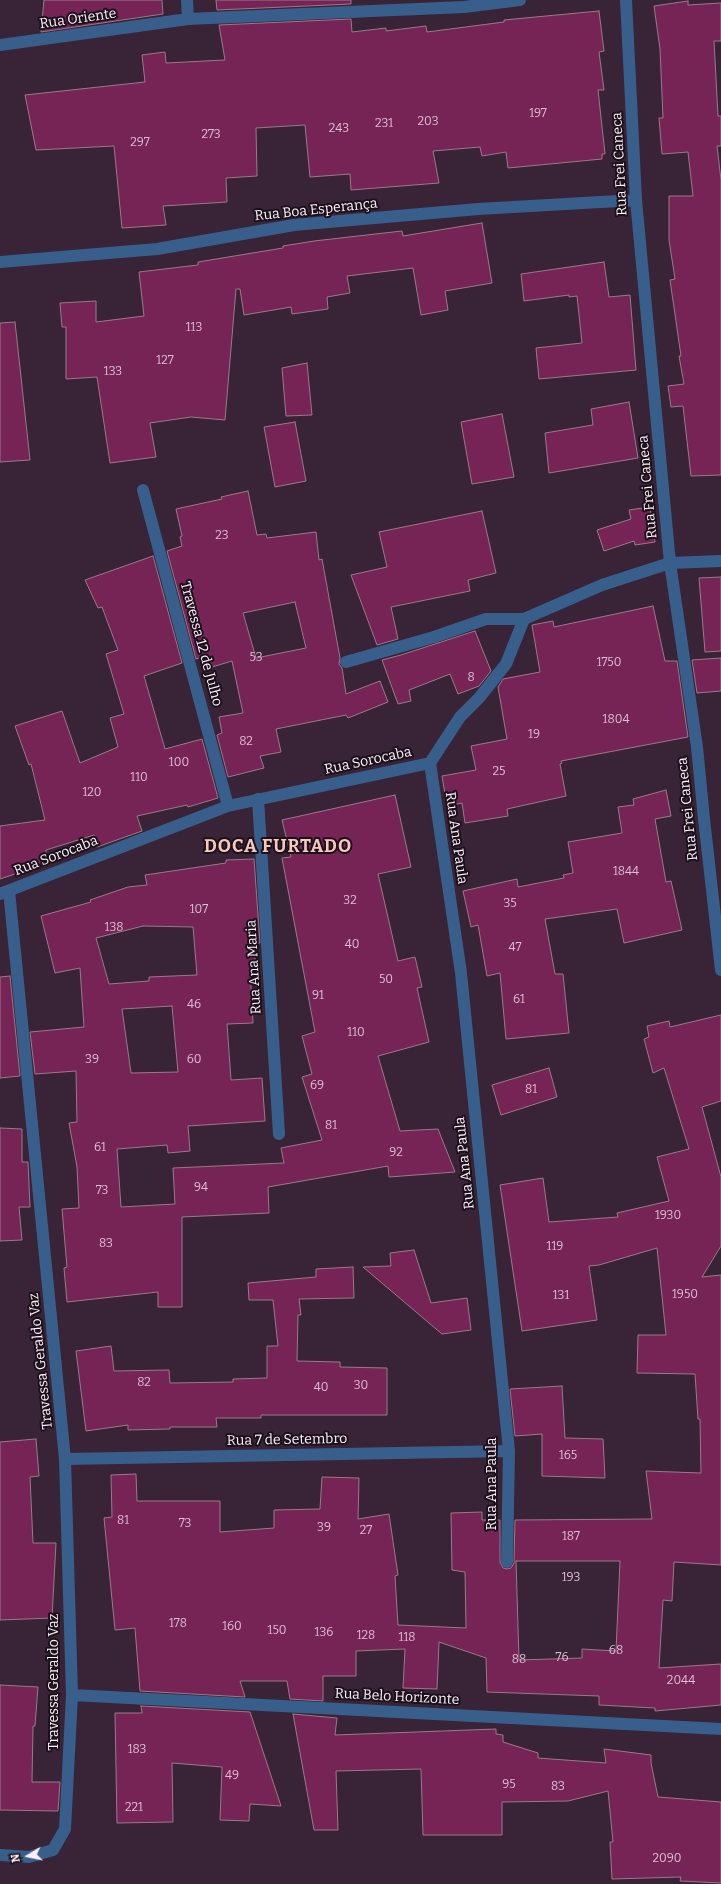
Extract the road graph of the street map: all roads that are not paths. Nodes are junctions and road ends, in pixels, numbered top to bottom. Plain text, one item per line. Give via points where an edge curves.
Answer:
1 (187, 0) edge
2 (520, 0) edge
3 (626, 0) edge
4 (188, 19) junction
5 (0, 45) edge
6 (636, 200) junction
7 (0, 262) edge
8 (143, 490) dead end
9 (721, 561) edge
10 (670, 563) junction
11 (524, 619) junction
12 (346, 662) dead end
13 (430, 763) junction
14 (258, 799) junction
15 (228, 806) junction
16 (4, 893) edge
17 (721, 970) edge
18 (279, 1134) dead end
19 (509, 1451) junction
20 (66, 1459) junction
21 (507, 1562) dead end
22 (72, 1695) junction
23 (721, 1730) edge
24 (0, 1855) edge

1 - 4 street
2 - 4 street, Rua Oriente via 464,8
3 - 6 street, Rua Frei Caneca
4 - 5 street, Rua Oriente
6 - 7 street, Rua Boa Esperança via 478,209 294,225 157,249
6 - 10 street, Rua Frei Caneca
8 - 15 street, Travessa 12 de Julho
9 - 10 street
10 - 11 street via 602,585
10 - 17 street, Rua Frei Caneca via 697,747
11 - 12 street via 486,619
11 - 13 street, Rua Sorocaba via 506,664 460,717
13 - 14 street, Rua Sorocaba
13 - 19 street, Rua Ana Paula via 461,973
14 - 15 street, Rua Sorocaba
14 - 18 street, Rua Ana Maria
15 - 16 street, Rua Sorocaba
16 - 20 street, Travessa Geraldo Vaz
19 - 20 street, Rua 7 de Setembro
19 - 21 street, Rua Ana Paula
20 - 22 street, Travessa Geraldo Vaz
22 - 23 street, Rua Belo Horizonte
22 - 24 street, Travessa Geraldo Vaz via 64,1829 53,1850 29,1857

